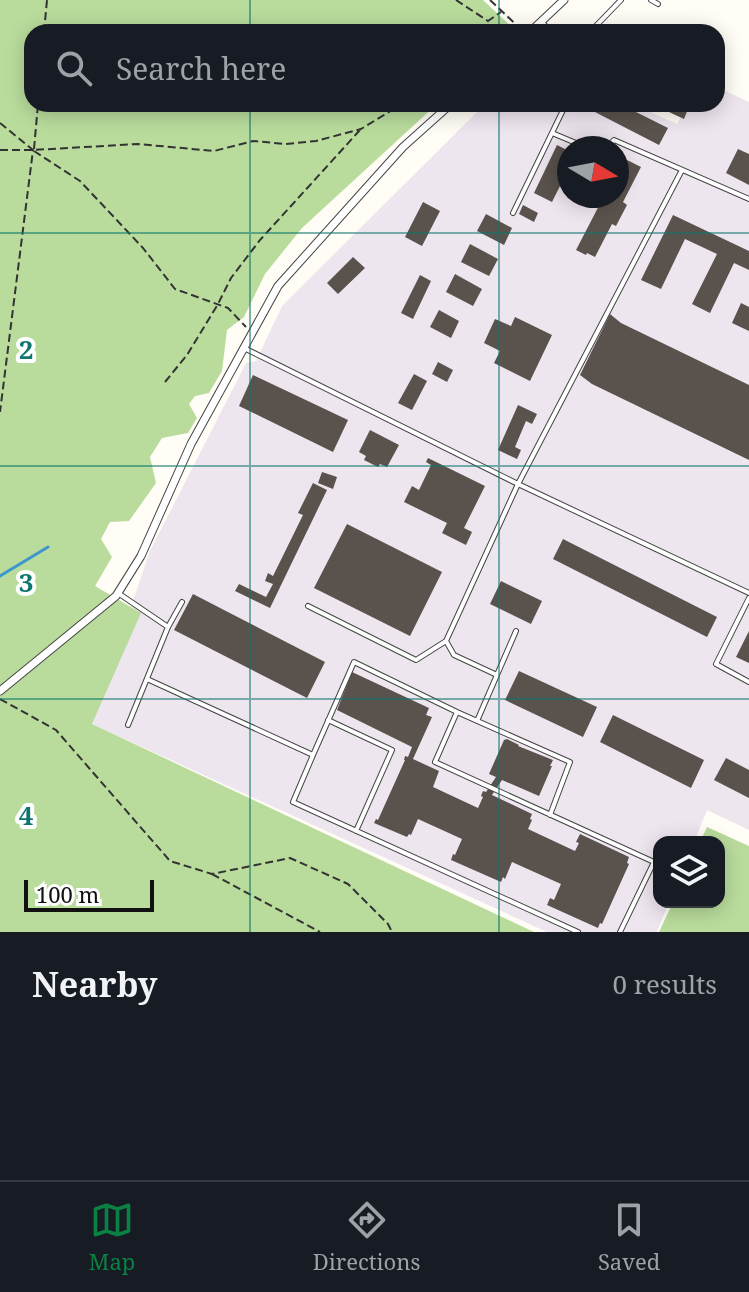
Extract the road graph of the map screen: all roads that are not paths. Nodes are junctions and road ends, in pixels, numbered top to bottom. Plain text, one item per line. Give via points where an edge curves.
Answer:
1 (564, 0) edge
2 (621, 0) edge
3 (651, 0) edge
4 (658, 4) dead end
5 (541, 22) joint
6 (538, 24) edge
7 (598, 24) edge
8 (442, 112) edge
9 (562, 112) edge
10 (552, 133) junction
11 (559, 136) edge
12 (629, 147) edge
13 (682, 170) junction
14 (749, 199) edge
15 (513, 213) dead end
16 (244, 348) junction
17 (518, 484) junction
18 (118, 593) junction
19 (749, 595) edge
20 (182, 602) dead end
21 (308, 606) dead end
22 (168, 627) junction
23 (516, 631) dead end
24 (446, 641) junction
25 (497, 675) junction
26 (147, 679) junction
27 (749, 682) edge
28 (0, 691) edge
29 (457, 712) junction
30 (328, 720) junction
31 (477, 721) junction
32 (128, 725) dead end
33 (313, 755) junction
34 (550, 815) junction
35 (356, 831) junction
36 (578, 932) edge
37 (620, 932) edge

1 - 5 street
2 - 7 lane
3 - 4 lane
5 - 6 street
8 - 16 street via 403,147 278,286
9 - 10 lane
10 - 11 lane
10 - 15 lane
12 - 13 lane
13 - 14 lane
13 - 17 lane
16 - 17 lane
16 - 18 street
17 - 19 lane
17 - 24 lane
18 - 22 lane
18 - 28 street
19 - 27 lane via 716,664
20 - 22 lane
21 - 24 lane via 416,660
22 - 26 lane
23 - 25 lane
24 - 25 lane via 454,655
25 - 31 lane
26 - 32 lane
26 - 33 lane
29 - 30 lane via 354,662
29 - 31 lane
29 - 34 lane via 435,762
30 - 33 lane
30 - 35 lane via 392,750
31 - 34 lane via 570,762
33 - 35 lane via 293,802
34 - 37 lane via 654,862
35 - 36 lane

